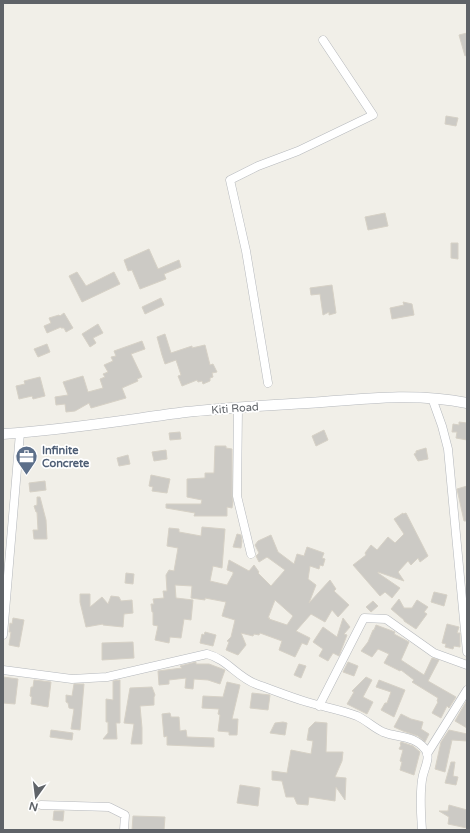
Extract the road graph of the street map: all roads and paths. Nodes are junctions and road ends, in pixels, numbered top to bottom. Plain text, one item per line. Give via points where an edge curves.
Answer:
1 (323, 40) dead end
2 (268, 383) dead end
3 (432, 398) junction
4 (467, 403) edge
5 (238, 408) junction
6 (20, 433) junction
7 (3, 434) edge
8 (251, 554) dead end
9 (3, 635) edge
10 (467, 652) edge
11 (467, 665) edge
12 (3, 670) edge
13 (467, 690) edge
14 (319, 706) junction
15 (427, 754) junction
16 (41, 805) dead end
17 (124, 830) edge
18 (422, 830) edge

1 - 2 street via 373,115 230,180 246,251
3 - 4 street, Kiti Road
3 - 5 street, Kiti Road via 388,398
3 - 10 street via 448,449
5 - 6 street, Kiti Road
5 - 8 street via 237,496
6 - 7 street, Kiti Road
6 - 9 street
11 - 14 street via 434,652 386,619 364,618
12 - 14 street via 72,679 108,677 207,654 216,656 253,683
13 - 15 street
14 - 15 street via 359,717 384,732 411,738 425,749
15 - 18 street via 422,778
16 - 17 street via 108,807 125,815

